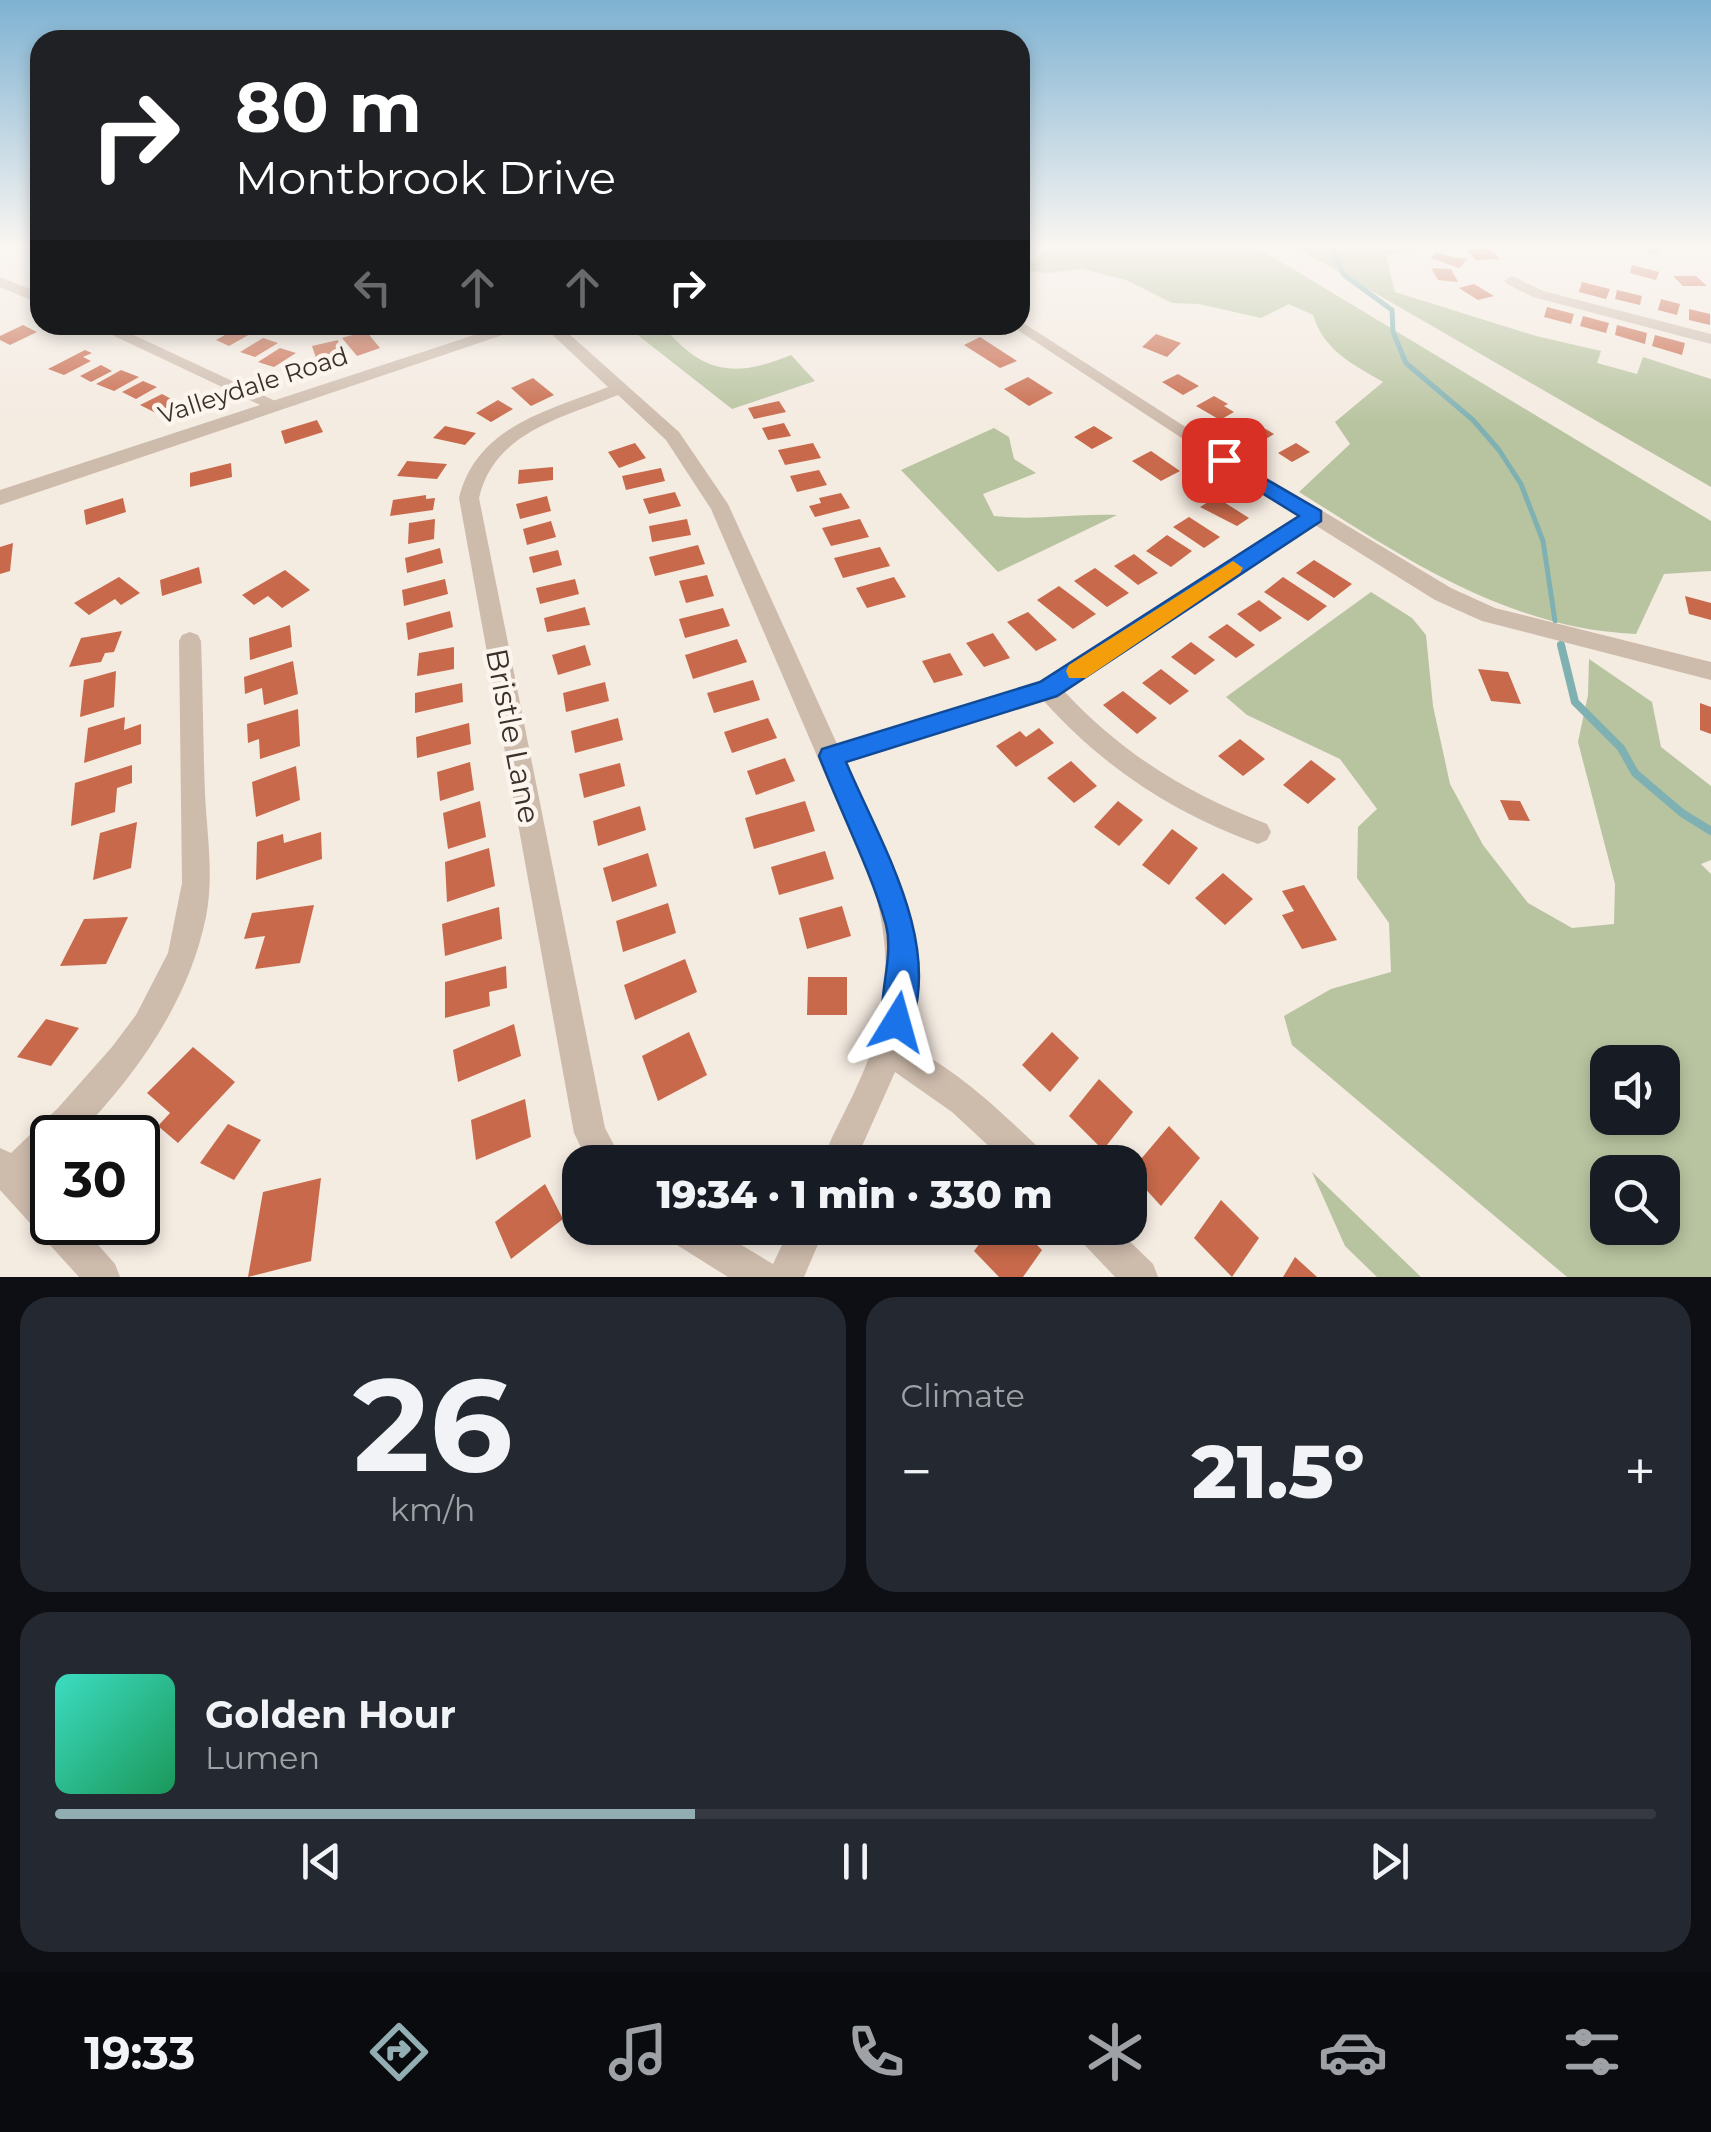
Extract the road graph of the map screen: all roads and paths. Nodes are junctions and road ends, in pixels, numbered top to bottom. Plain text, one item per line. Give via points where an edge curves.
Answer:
1 (1580, 305) edge
2 (1030, 333) edge
3 (122, 335) edge
4 (493, 335) edge
5 (561, 335) edge
6 (1711, 338) edge
7 (618, 389) junction
8 (278, 406) junction
9 (0, 498) edge
10 (1314, 516) junction
11 (190, 641) dead end
12 (1711, 671) edge
13 (1048, 689) junction
14 (831, 756) junction
15 (1258, 832) dead end
16 (889, 1052) junction
17 (597, 1145) edge
18 (846, 1145) edge
19 (1010, 1145) edge
20 (6, 1170) edge
21 (30, 1196) edge
22 (75, 1245) edge
23 (708, 1245) edge
24 (800, 1245) edge
25 (1109, 1245) edge
26 (102, 1277) edge
27 (760, 1277) edge
28 (786, 1277) edge
29 (1140, 1277) edge

1 - 6 street
2 - 10 street
3 - 8 street
4 - 8 street, Valleydale Road
5 - 7 street
7 - 14 street via 673,436 704,480
7 - 17 street, Bristle Lane via 500,445 481,461 469,498
8 - 9 street, Valleydale Road
10 - 12 street via 1477,610
10 - 13 street
11 - 20 street via 196,854 192,916 182,948 117,1067 66,1124
13 - 14 street
13 - 15 street via 1130,767 1189,806
14 - 16 street via 900,925 903,990
16 - 18 street
16 - 19 street via 947,1084
20 - 21 street
22 - 26 street
23 - 27 street
24 - 28 street
25 - 29 street

